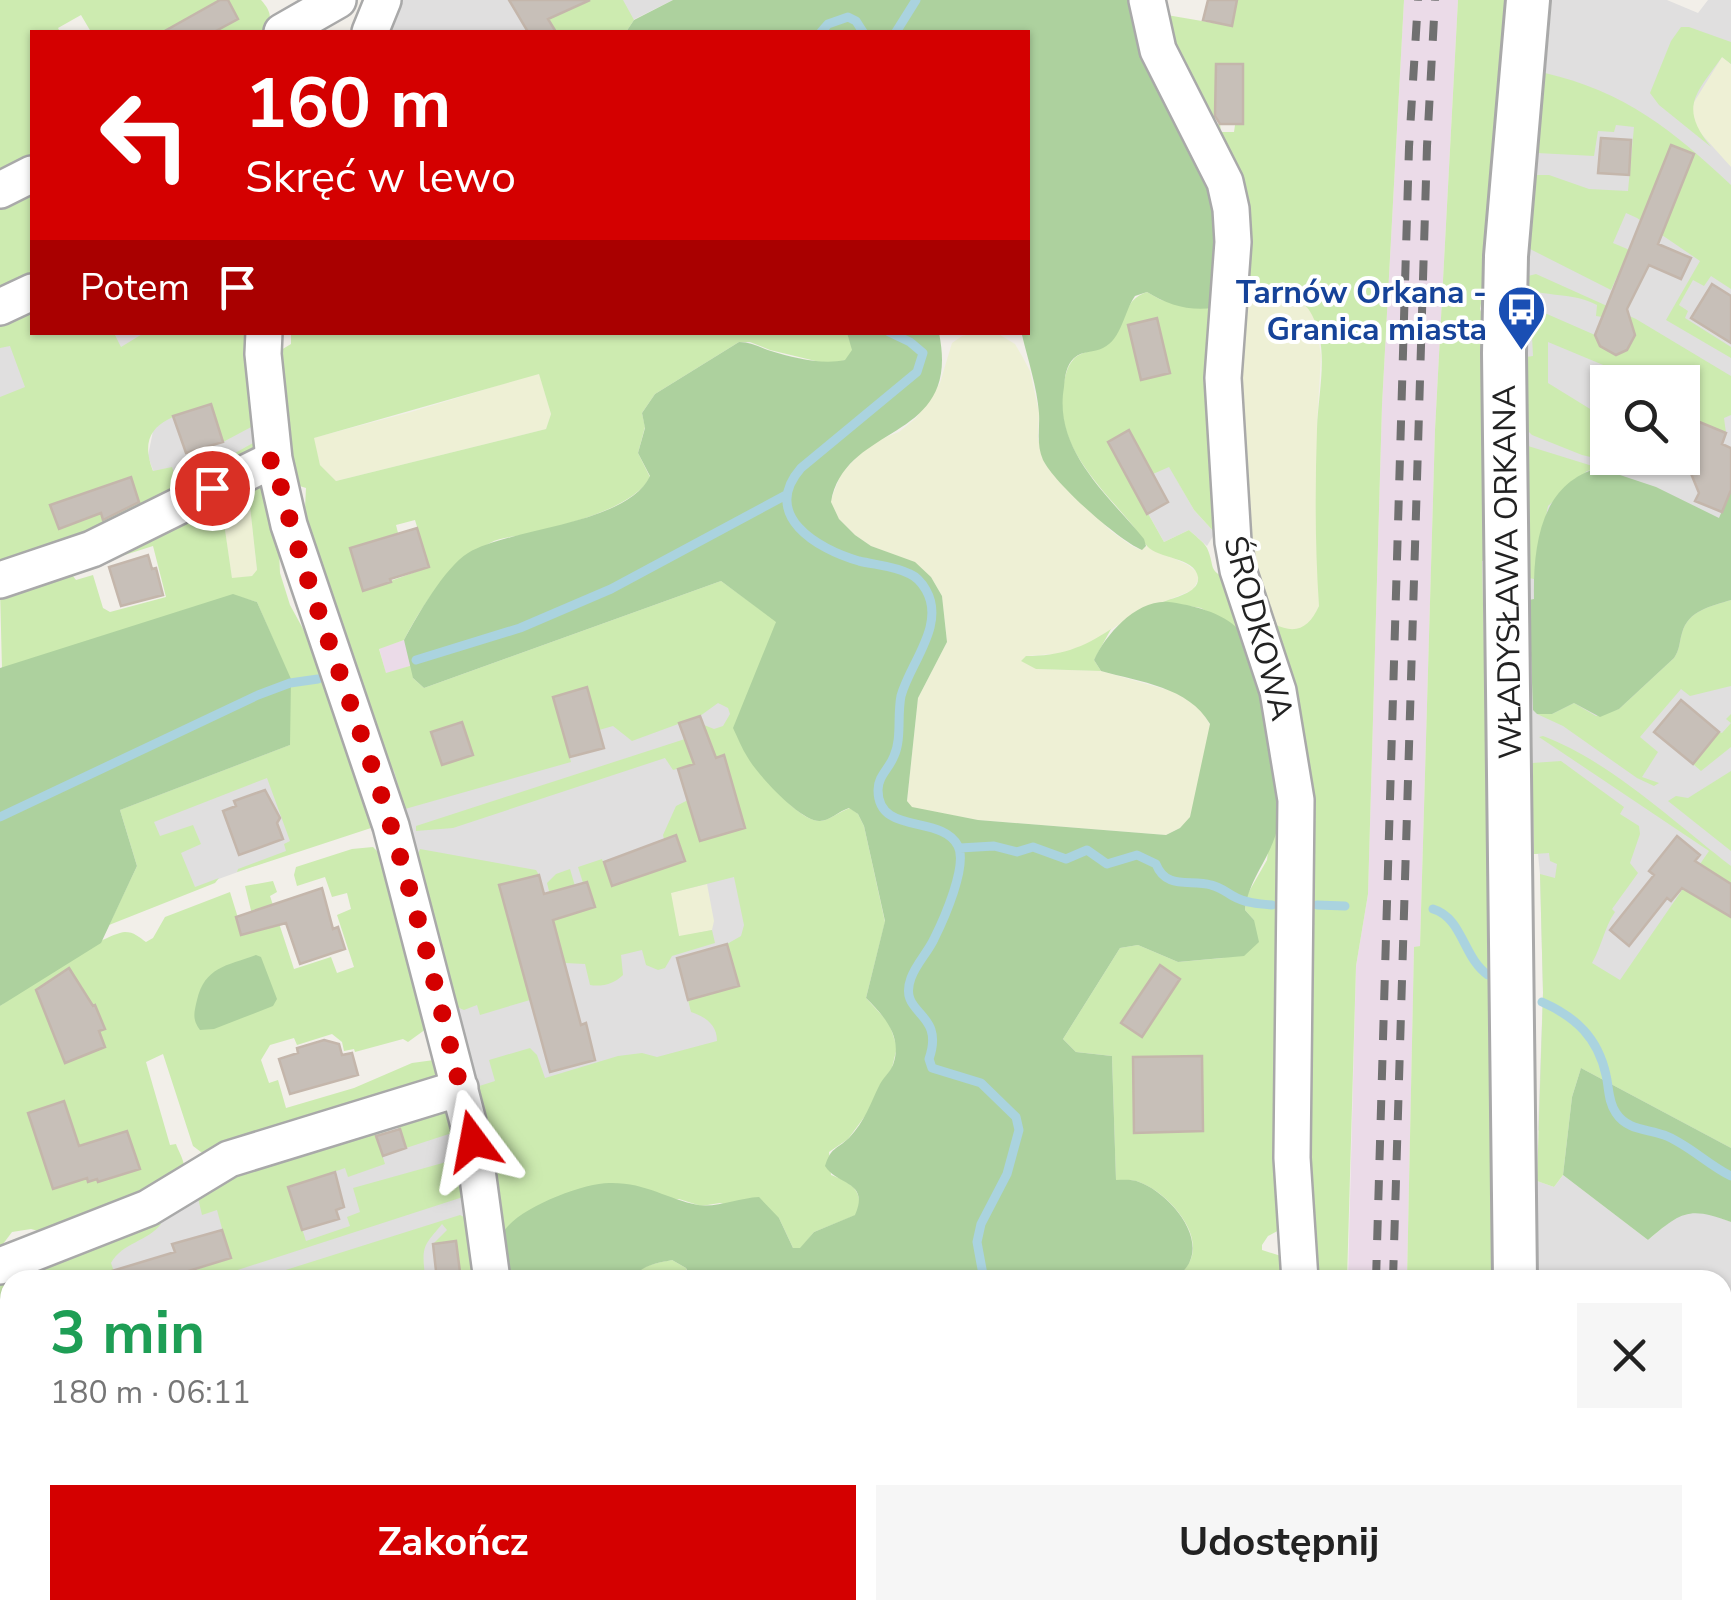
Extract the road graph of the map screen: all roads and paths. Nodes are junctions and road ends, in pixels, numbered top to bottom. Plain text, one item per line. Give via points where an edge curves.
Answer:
1 (338, 0) edge
2 (384, 0) edge
3 (1147, 0) edge
4 (1528, 0) edge
5 (286, 30) edge
6 (371, 30) edge
7 (30, 175) edge
8 (0, 190) edge
9 (30, 293) edge
10 (0, 307) edge
11 (264, 335) edge
12 (274, 459) junction
13 (0, 580) edge
14 (460, 1088) junction
15 (0, 1266) edge
16 (491, 1270) edge
17 (1299, 1270) edge
18 (1515, 1270) edge

1 - 5 street
2 - 6 street
3 - 17 street, ŚRODKOWA via 1158,50 1219,168 1232,209 1223,378 1233,542 1278,690 1296,800 1292,1158
4 - 18 street, WŁADYSŁAWA ORKANA via 1504,353
7 - 8 street
9 - 10 street
11 - 12 street
12 - 13 street via 92,548
12 - 14 street via 318,618 391,826
14 - 15 street via 229,1159 148,1208
14 - 16 street

